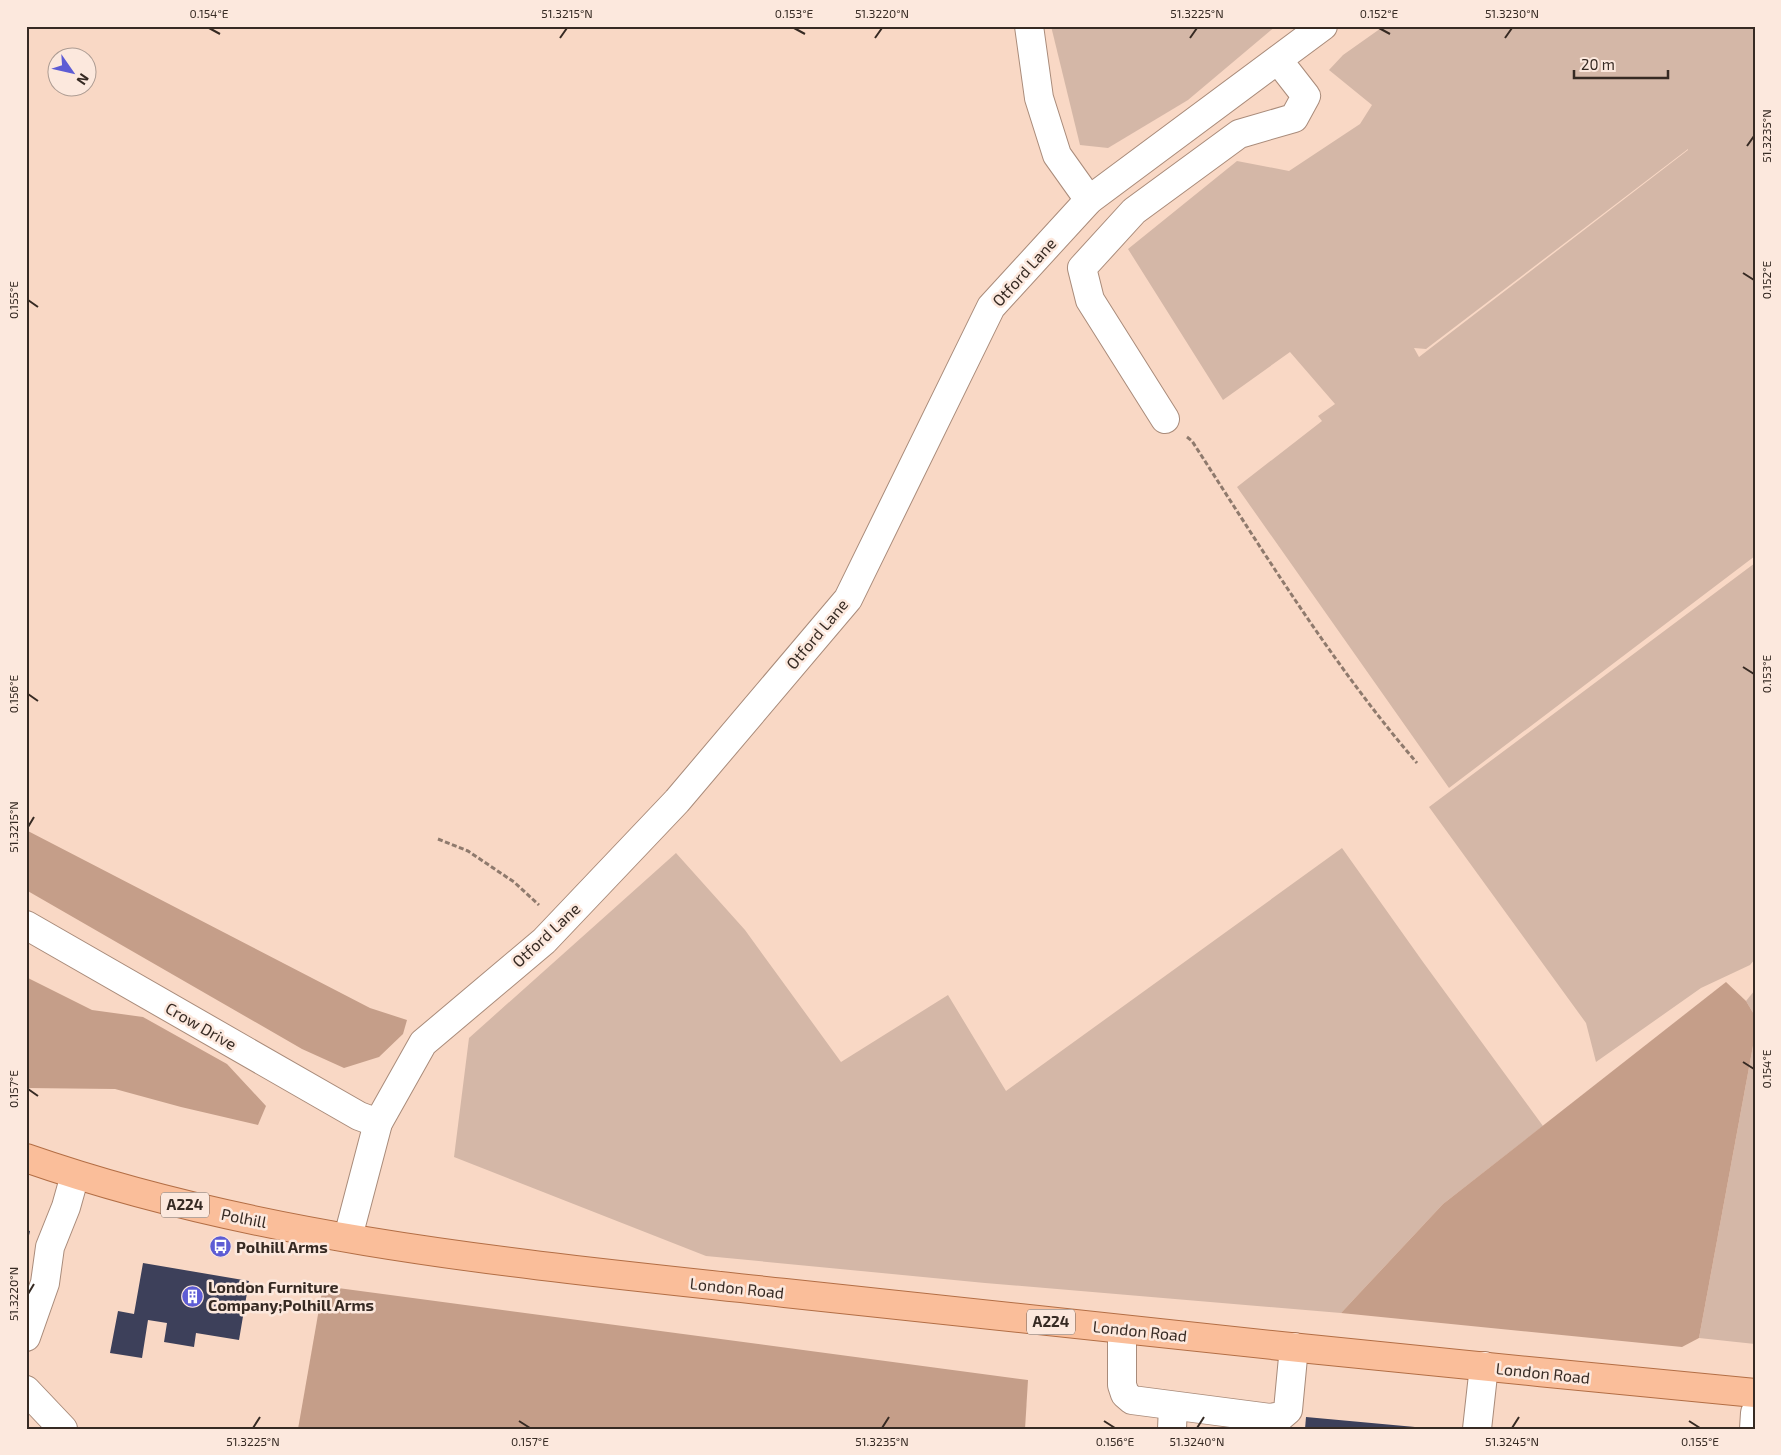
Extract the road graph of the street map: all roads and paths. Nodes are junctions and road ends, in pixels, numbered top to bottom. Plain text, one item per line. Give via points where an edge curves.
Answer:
1 (1029, 26) edge
2 (1323, 26) edge
3 (1278, 60) junction
4 (1088, 200) junction
5 (1165, 420) joint
6 (1418, 763) dead end
7 (438, 839) dead end
8 (561, 923) junction
9 (26, 925) edge
10 (378, 1122) junction
11 (26, 1158) edge
12 (75, 1175) junction
13 (348, 1237) junction
14 (1122, 1330) junction
15 (26, 1337) edge
16 (1294, 1347) junction
17 (1484, 1366) junction
18 (26, 1390) edge
19 (1755, 1393) edge
20 (1755, 1413) edge
21 (1173, 1417) edge
22 (63, 1429) edge
23 (1477, 1429) edge
24 (1754, 1429) edge

1 - 4 street via 1039,98 1058,155
2 - 3 street, Otford Lane
3 - 4 street, Otford Lane
3 - 5 street via 1306,96 1294,118 1239,134 1134,211 1082,268 1090,300
4 - 8 street, Otford Lane via 991,307 848,598 677,801
5 - 6 path via 1192,441 1294,599 1389,730
7 - 8 path via 468,851 514,882
8 - 10 street, Otford Lane via 424,1043
9 - 10 street, Crow Drive via 359,1116
10 - 13 street, Otford Lane
11 - 12 main road, Polhill / A224
12 - 13 main road, Polhill / A224 via 208,1211
12 - 15 street via 50,1247 45,1283
13 - 14 main road, London Road / A224 via 610,1274
14 - 16 main road, London Road / A224
14 - 21 street via 1122,1385 1125,1394
16 - 17 main road, London Road / A224
16 - 21 street via 1288,1410 1280,1416
17 - 19 main road, London Road / A224
17 - 23 street
18 - 22 street
20 - 24 street

